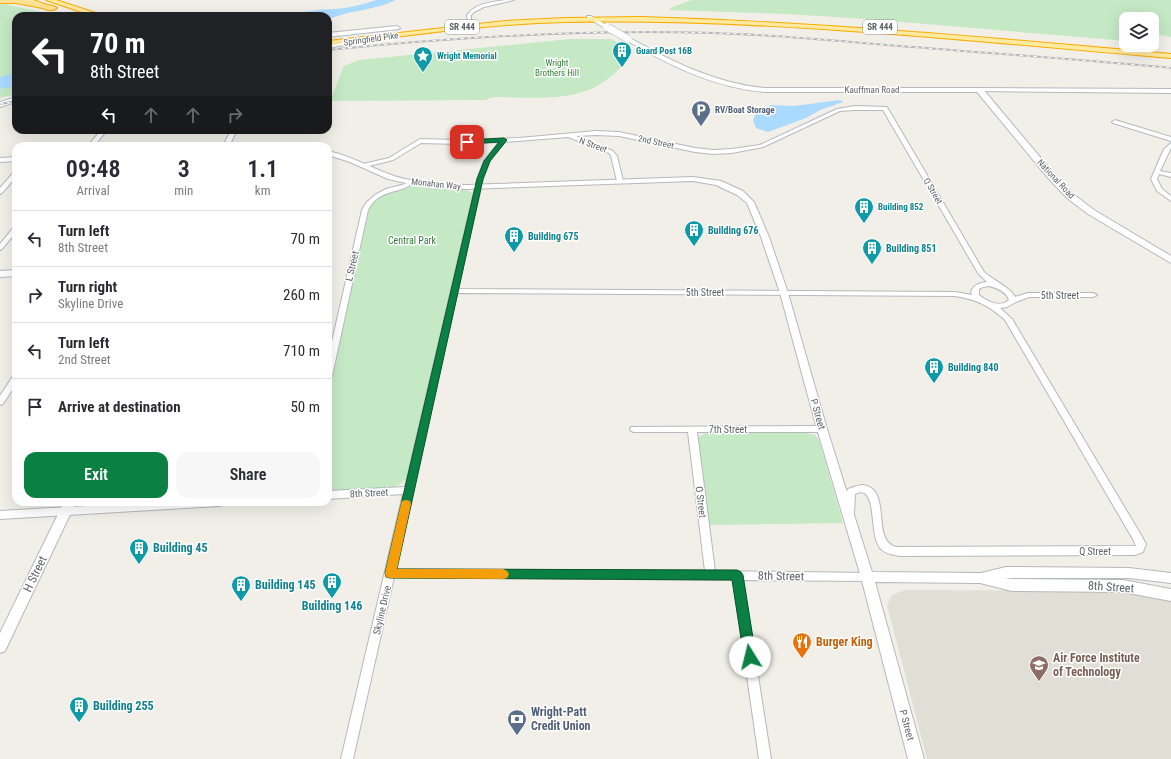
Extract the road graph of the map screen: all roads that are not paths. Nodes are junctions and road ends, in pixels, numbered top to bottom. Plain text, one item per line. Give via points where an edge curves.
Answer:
1 (0, 0) edge
2 (26, 0) edge
3 (49, 0) edge
4 (512, 0) edge
5 (53, 8) junction
6 (66, 12) edge
7 (88, 12) edge
8 (589, 17) junction
9 (470, 20) junction
10 (596, 20) junction
11 (694, 22) junction
12 (607, 27) junction
13 (332, 34) edge
14 (332, 43) edge
15 (1171, 51) edge
16 (1171, 56) edge
17 (979, 90) junction
18 (1171, 92) edge
19 (12, 100) edge
20 (0, 104) edge
21 (885, 108) joint
22 (1115, 122) dead end
23 (101, 134) edge
24 (568, 135) junction
25 (1171, 139) edge
26 (504, 140) junction
27 (94, 142) edge
28 (1171, 145) edge
29 (332, 154) edge
30 (0, 160) edge
31 (12, 160) edge
32 (365, 165) junction
33 (1157, 172) junction
34 (1171, 175) edge
35 (12, 178) edge
36 (620, 181) junction
37 (410, 182) junction
38 (479, 186) junction
39 (0, 192) edge
40 (1171, 199) edge
41 (12, 233) edge
42 (0, 248) edge
43 (1171, 260) edge
44 (12, 273) edge
45 (981, 273) junction
46 (0, 274) edge
47 (998, 286) junction
48 (977, 288) junction
49 (1007, 290) junction
50 (456, 291) junction
51 (784, 292) junction
52 (955, 294) junction
53 (1028, 295) junction
54 (1093, 295) dead end
55 (982, 300) junction
56 (1011, 302) junction
57 (992, 305) junction
58 (1008, 319) junction
59 (332, 358) edge
60 (12, 384) edge
61 (0, 402) edge
62 (634, 429) dead end
63 (692, 429) junction
64 (822, 429) junction
65 (409, 490) junction
66 (332, 495) edge
67 (98, 506) edge
68 (68, 507) edge
69 (849, 514) junction
70 (0, 515) edge
71 (390, 573) junction
72 (710, 575) junction
73 (737, 575) junction
74 (868, 577) junction
75 (980, 578) junction
76 (1171, 578) edge
77 (1171, 595) edge
78 (0, 647) edge
79 (347, 759) edge
80 (765, 759) edge
81 (916, 759) edge

1 - 5 highway
2 - 5 highway
3 - 7 highway
4 - 9 street via 479,8 471,12
5 - 6 highway
8 - 9 highway, SR 444
8 - 10 main road, Kauffman Road
8 - 15 highway, SR 444 via 814,22
9 - 13 highway, SR 444
10 - 11 highway, SR 444
10 - 12 main road, Kauffman Road
10 - 14 highway, SR 444 via 498,24
11 - 12 highway via 621,21
11 - 16 highway, SR 444 via 836,29
12 - 17 main road, Kauffman Road, bridge via 654,54 687,69 743,88
17 - 18 street, Kauffman Road
17 - 43 main road, National Road via 1070,196 1091,212
19 - 20 main road
21 - 24 street, 2nd Street via 839,110 761,146 732,151 695,150 610,133
21 - 45 street, Q Street
22 - 25 street
23 - 27 street
24 - 26 street, 2nd Street
24 - 36 street, N Street via 612,152
26 - 32 street, 2nd Street via 420,141 391,159
26 - 38 street, Skyline Drive via 487,161
28 - 33 street via 1167,148
29 - 32 street, Monahan Way
30 - 31 street
32 - 37 street, Monahan Way
33 - 34 street
33 - 40 street via 1154,179 1156,186
35 - 39 street
36 - 38 street, Monahan Way
36 - 51 street, P Street via 698,179 718,183 737,191 752,206
37 - 38 street, Monahan Way via 442,186
37 - 59 street, L Street via 376,197 365,210
38 - 50 street, Skyline Drive
41 - 42 street
44 - 46 street
45 - 47 street, Q Street
45 - 48 street via 982,278
47 - 48 street, 5th Street via 990,284
47 - 49 street, 5th Street
48 - 52 street, 5th Street via 968,293
48 - 55 street via 976,296
49 - 53 street, 5th Street
49 - 56 street via 1012,295
50 - 51 street, 5th Street
50 - 65 street, Skyline Drive
51 - 52 street, 5th Street
51 - 64 street, P Street
52 - 55 street, 5th Street
53 - 54 street, 5th Street
53 - 56 street, 5th Street
55 - 57 street, 5th Street
56 - 57 street, 5th Street via 1001,306
56 - 58 street via 1006,312
57 - 58 street, Q Street
58 - 69 street, Q Street via 1141,544 1140,549 900,552 887,548 879,538 875,501 870,493 862,490 851,492
60 - 61 street
62 - 63 street, 7th Street
63 - 64 street, 7th Street
63 - 72 street, O Street
64 - 69 street, P Street
65 - 66 street, 8th Street
65 - 71 street, Skyline Drive
67 - 68 street
68 - 70 street
68 - 78 street, H Street
69 - 74 street, P Street
71 - 72 street, 8th Street
71 - 79 street, Skyline Drive
72 - 73 street, 8th Street
73 - 74 street, 8th Street
73 - 80 street
74 - 75 street, 8th Street
74 - 81 street, P Street
75 - 76 street, 8th Street via 1006,572 1129,573
75 - 77 street, 8th Street via 1012,585 1123,586

